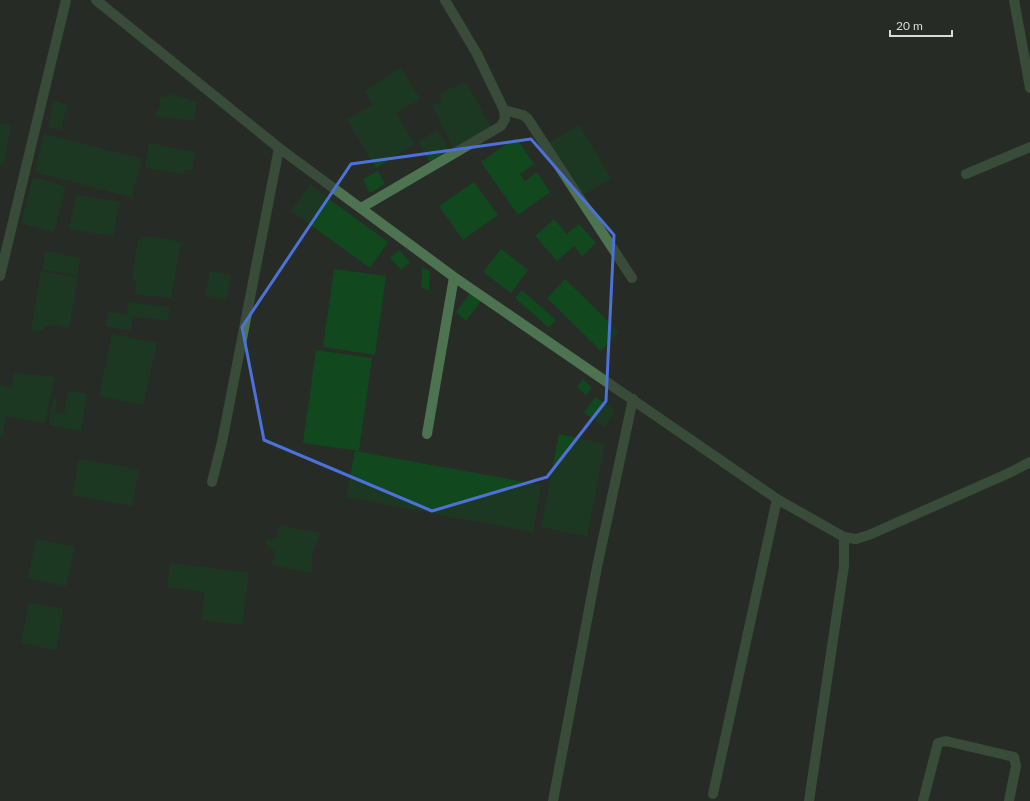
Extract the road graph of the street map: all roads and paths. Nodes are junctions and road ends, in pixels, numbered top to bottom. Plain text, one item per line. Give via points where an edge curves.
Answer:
1 (66, 0) edge
2 (96, 0) edge
3 (446, 0) edge
4 (1014, 0) edge
5 (1030, 88) edge
6 (504, 110) junction
7 (1030, 147) edge
8 (279, 148) junction
9 (966, 174) dead end
10 (361, 208) junction
11 (0, 276) edge
12 (454, 277) junction
13 (632, 278) dead end
14 (633, 399) junction
15 (427, 434) dead end
16 (1030, 462) edge
17 (212, 482) dead end
18 (777, 499) junction
19 (844, 537) junction
20 (713, 794) dead end
21 (553, 801) edge
22 (809, 801) edge
23 (923, 801) edge
24 (1009, 801) edge

1 - 11 street
2 - 8 street
3 - 6 street via 477,54
4 - 5 street
6 - 10 street via 505,119 501,126
6 - 13 street via 523,114 528,119
7 - 9 street
8 - 10 street
8 - 17 street
10 - 12 street
12 - 14 street
12 - 15 street
14 - 18 street
14 - 21 street via 597,567
16 - 19 street via 869,535 856,539
18 - 19 street
18 - 20 street
19 - 22 street via 844,566
23 - 24 street via 938,743 946,741 1014,757 1016,766

